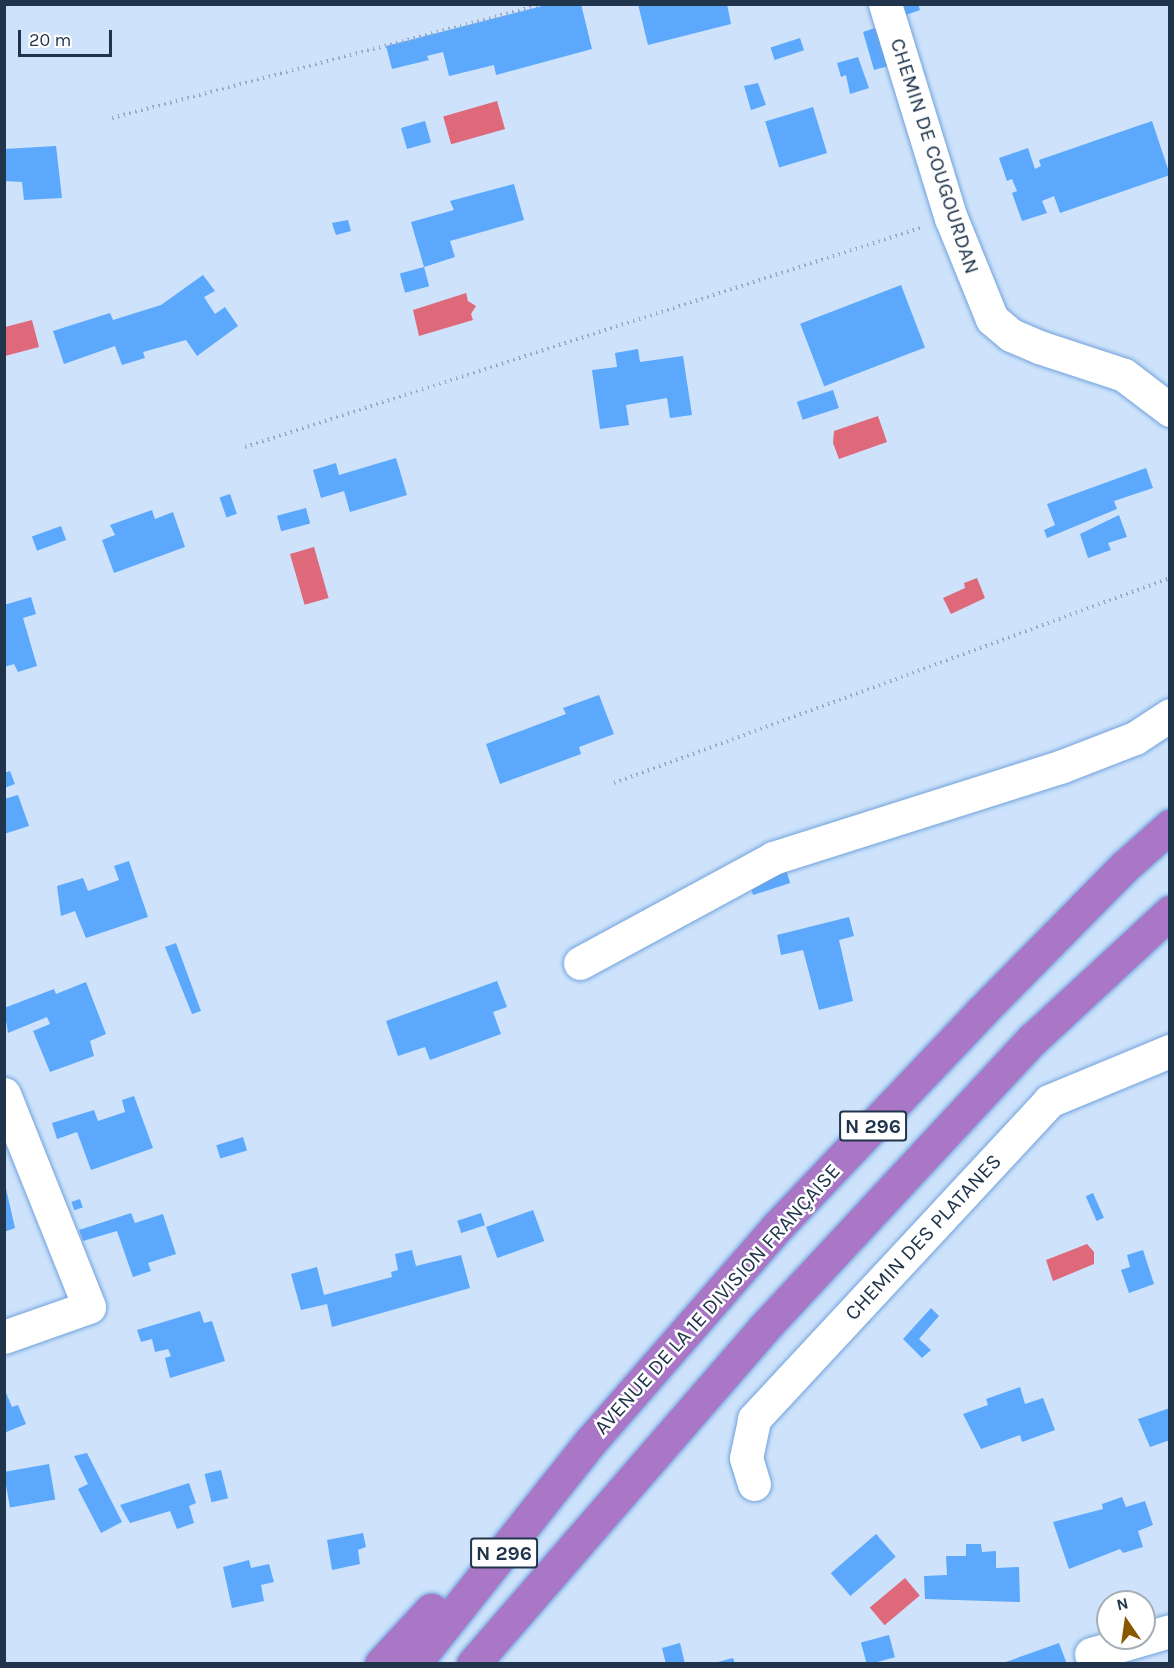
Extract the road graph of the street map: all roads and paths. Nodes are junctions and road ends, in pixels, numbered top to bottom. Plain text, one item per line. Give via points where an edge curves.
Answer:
1 (542, 4) edge
2 (885, 4) edge
3 (112, 118) dead end
4 (951, 218) junction
5 (1170, 410) edge
6 (245, 447) dead end
7 (1170, 578) edge
8 (1170, 715) edge
9 (614, 783) dead end
10 (1170, 826) edge
11 (1170, 912) edge
12 (580, 963) dead end
13 (1170, 1051) edge
14 (4, 1094) edge
15 (4, 1337) edge
16 (712, 1388) junction
17 (591, 1441) junction
18 (754, 1484) dead end
19 (1170, 1630) edge
20 (1091, 1654) dead end
21 (381, 1664) edge
22 (414, 1664) edge
23 (473, 1664) edge
24 (496, 1664) edge

1 - 3 path
2 - 4 street, CHEMIN DE COUGOURDAN
4 - 5 street, CHEMIN DE COUGOURDAN via 992,319 1011,335 1040,348 1124,375
4 - 6 path
7 - 9 path
8 - 12 street via 1135,738 1060,767 773,858
10 - 17 highway, AVENUE DE LA 1E DIVISION FRANÇAISE / N 296 via 1124,867 981,1012 779,1225
11 - 16 highway, N 296 via 1033,1039
13 - 18 street, CHEMIN DES PLATANES via 1049,1101 754,1419 746,1458
14 - 15 street via 89,1307
16 - 23 highway, N 296
16 - 24 highway
17 - 21 highway
17 - 22 highway, AVENUE DE LA 1E DIVISION FRANÇAISE / N 296
19 - 20 street

